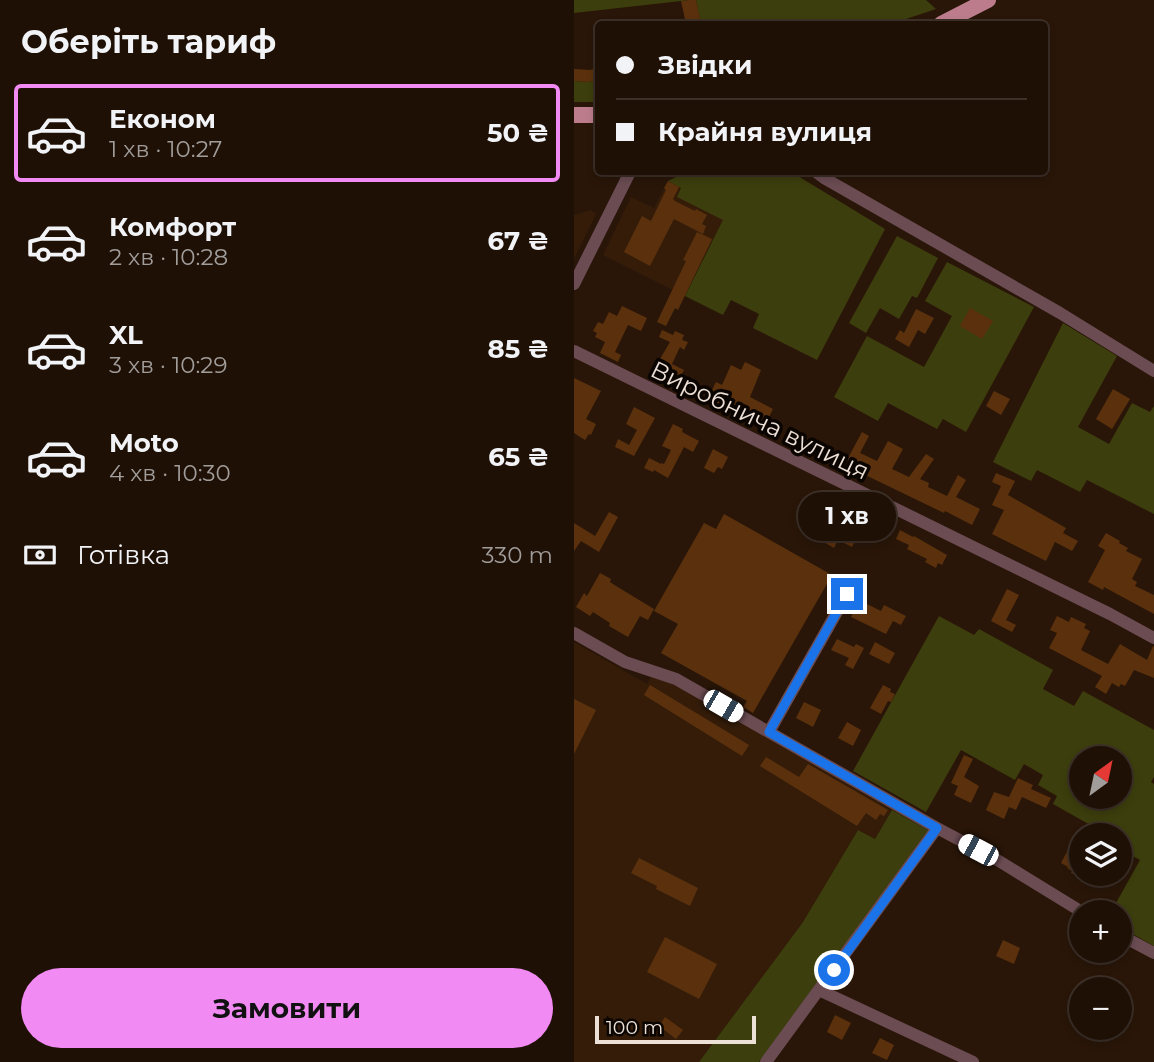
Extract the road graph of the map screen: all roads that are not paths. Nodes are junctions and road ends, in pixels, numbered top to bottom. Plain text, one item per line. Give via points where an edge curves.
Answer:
1 (989, 0) edge
2 (947, 21) edge
3 (574, 115) edge
4 (595, 115) edge
5 (628, 175) edge
6 (820, 175) edge
7 (574, 284) edge
8 (574, 351) edge
9 (1154, 371) edge
10 (847, 594) dead end
11 (574, 633) edge
12 (1154, 638) edge
13 (769, 732) junction
14 (937, 828) junction
15 (1069, 904) edge
16 (1132, 941) edge
17 (1154, 953) edge
18 (820, 990) junction
19 (766, 1062) edge
20 (973, 1062) edge

1 - 2 main road
3 - 4 main road
5 - 7 street
6 - 9 street
8 - 12 street, Виробнича вулиця
10 - 13 street
11 - 13 street via 625,662 676,679
13 - 14 street
14 - 15 street
14 - 18 street
16 - 17 street
18 - 19 street
18 - 20 street

